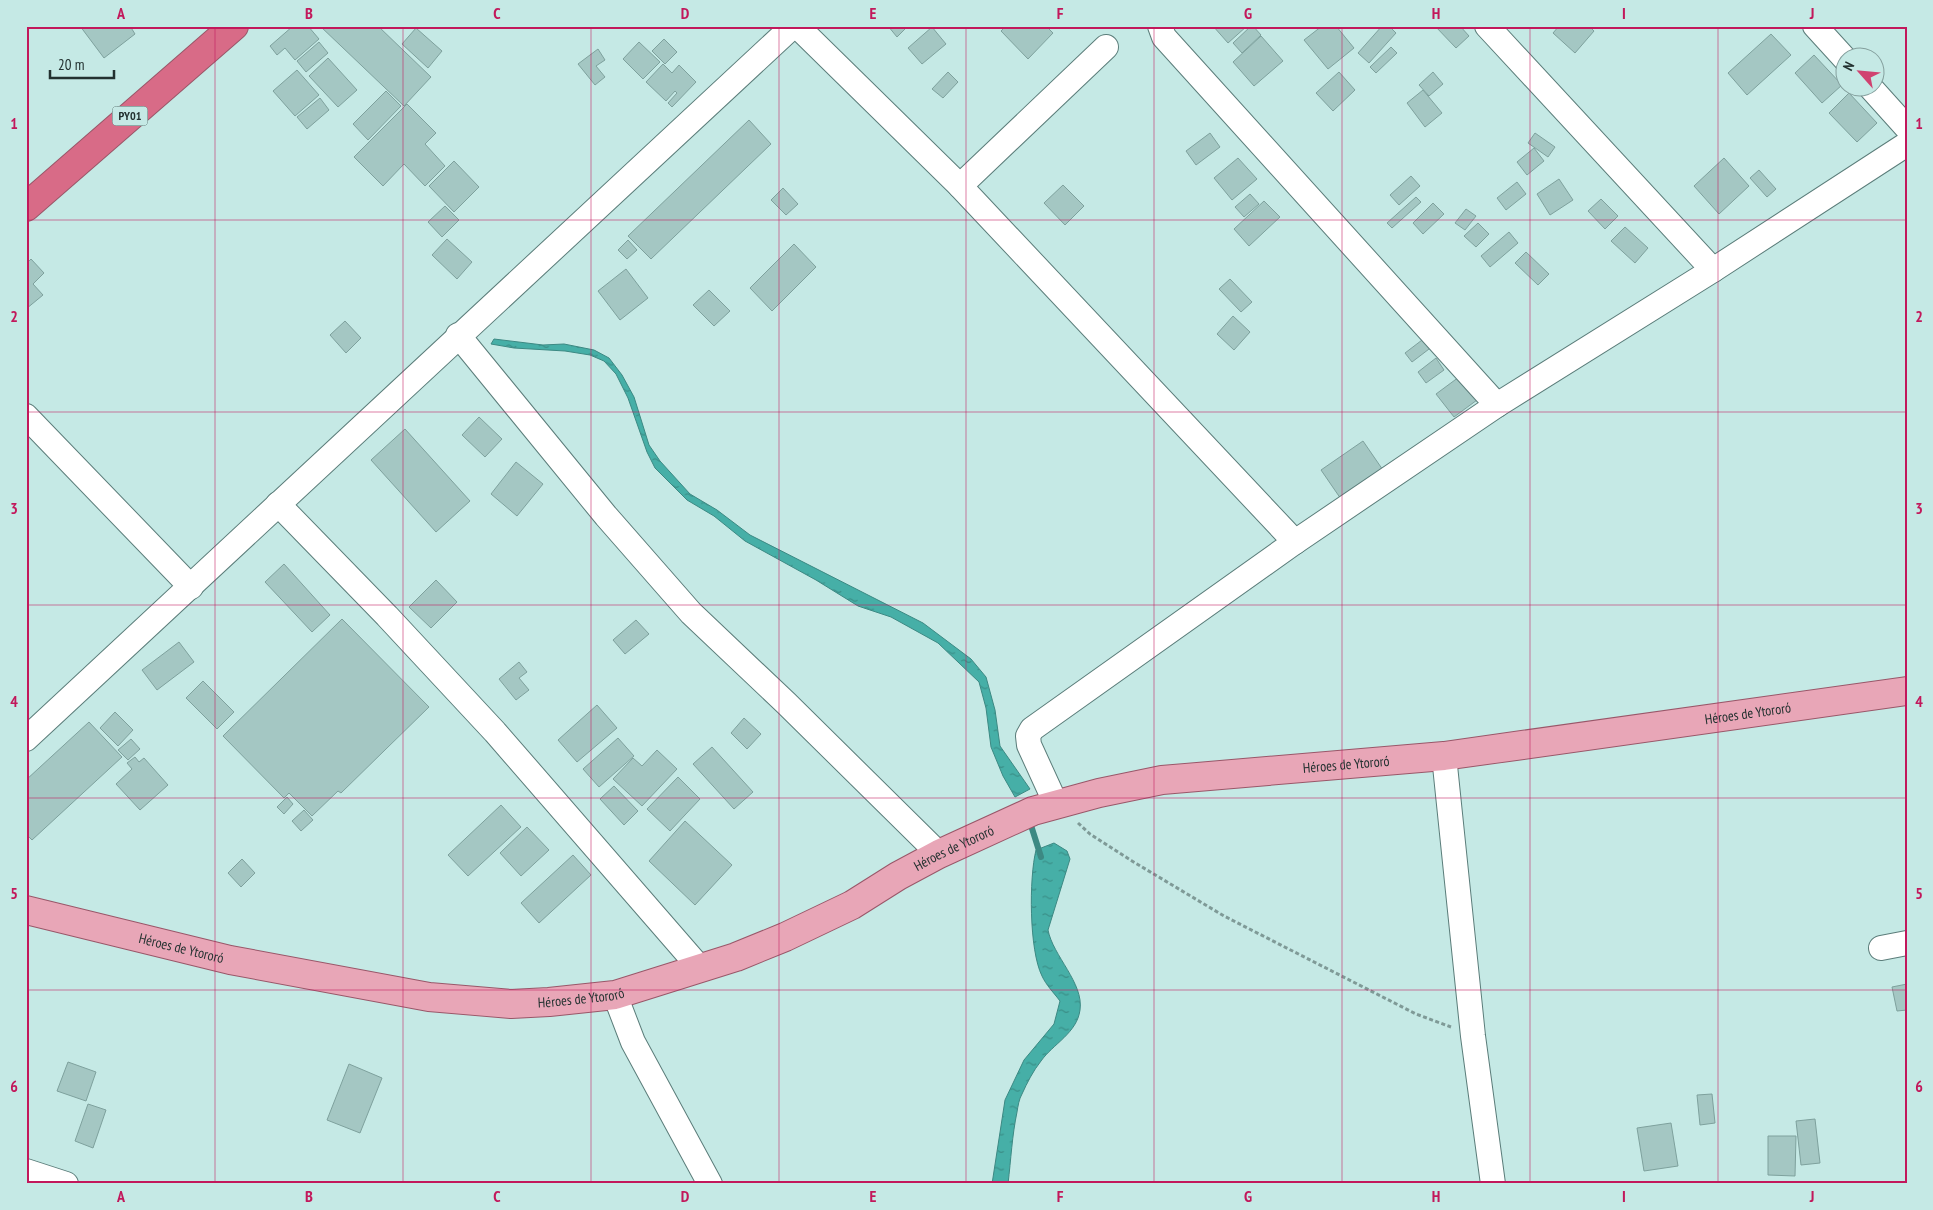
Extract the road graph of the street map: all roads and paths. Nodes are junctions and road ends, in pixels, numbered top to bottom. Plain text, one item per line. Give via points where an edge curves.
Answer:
1 (234, 26) edge
2 (793, 26) edge
3 (797, 26) edge
4 (1160, 26) edge
5 (1486, 26) edge
6 (1815, 26) edge
7 (1106, 46) dead end
8 (1836, 49) edge
9 (1880, 98) edge
10 (1907, 128) edge
11 (1907, 144) edge
12 (960, 186) junction
13 (26, 207) edge
14 (1713, 270) junction
15 (458, 335) junction
16 (1497, 405) junction
17 (26, 416) edge
18 (278, 504) junction
19 (1295, 542) junction
20 (191, 587) junction
21 (1907, 690) edge
22 (26, 738) edge
23 (1444, 756) junction
24 (1045, 807) junction
25 (939, 854) junction
26 (26, 910) edge
27 (1907, 943) edge
28 (1881, 948) dead end
29 (700, 968) junction
30 (614, 995) junction
31 (1473, 1036) junction
32 (26, 1170) edge
33 (66, 1184) edge
34 (710, 1184) edge
35 (1493, 1184) edge

1 - 13 highway, PY01
2 - 15 street
3 - 12 street
4 - 16 street via 1164,37
5 - 14 street
6 - 8 street
7 - 12 street
9 - 10 street
11 - 14 street
12 - 19 street
14 - 16 street
15 - 18 street
15 - 25 street via 606,516 691,613
16 - 19 street
17 - 20 street
18 - 20 street
18 - 29 street via 495,732
19 - 24 street via 1032,728 1028,736 1029,745
20 - 22 street
21 - 23 main road, Héroes de Ytororó
23 - 24 main road, Héroes de Ytororó via 1162,780
23 - 31 street
24 - 25 main road, Héroes de Ytororó
24 - 31 path via 1224,916 1416,1014
25 - 29 main road, Héroes de Ytororó via 852,905 785,937
26 - 30 main road, Héroes de Ytororó via 230,960 428,997 511,1004
27 - 28 street
29 - 30 main road, Héroes de Ytororó
30 - 34 street via 633,1042
31 - 35 street
32 - 33 street

